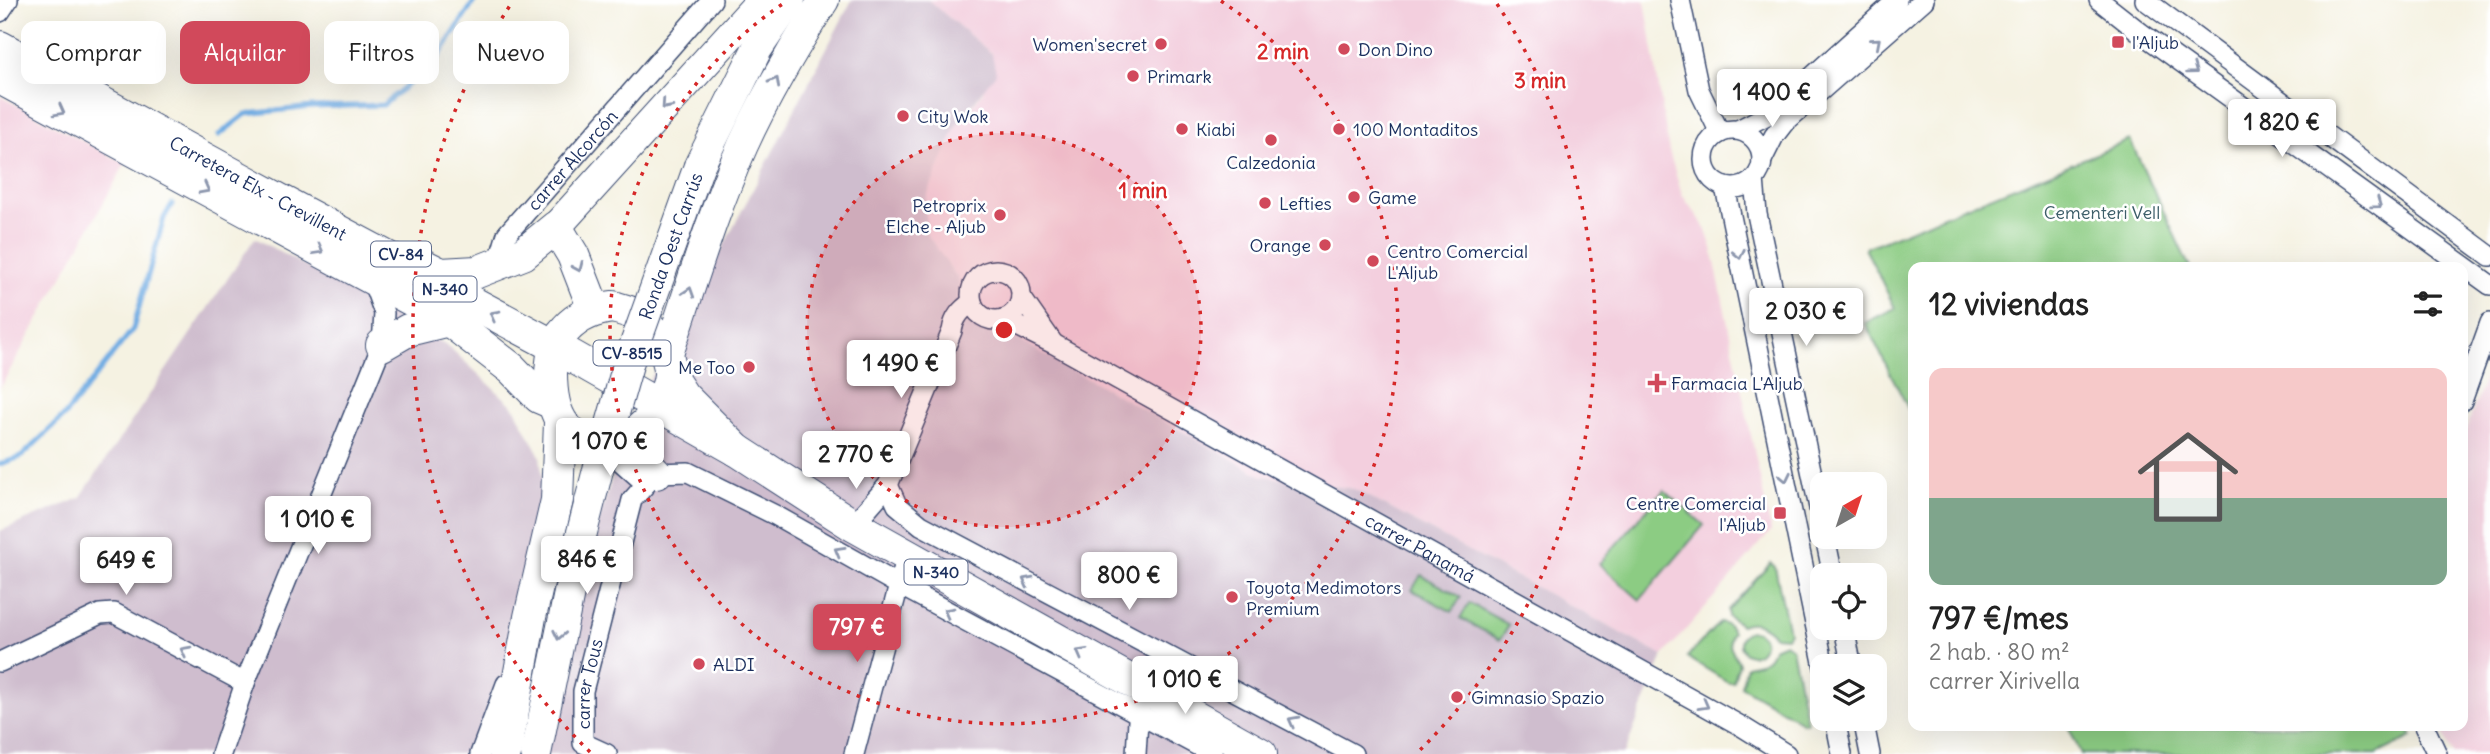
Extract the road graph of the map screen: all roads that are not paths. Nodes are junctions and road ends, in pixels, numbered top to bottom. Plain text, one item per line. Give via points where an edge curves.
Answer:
1 (8, 0) edge
2 (712, 0) edge
3 (762, 0) edge
4 (790, 0) edge
5 (824, 0) edge
6 (1680, 0) edge
7 (1898, 0) edge
8 (1924, 0) edge
9 (2099, 0) edge
10 (2145, 0) edge
11 (0, 12) edge
12 (0, 36) edge
13 (0, 47) edge
14 (0, 78) edge
15 (115, 109) junction
16 (1729, 131) junction
17 (151, 145) junction
18 (1762, 160) junction
19 (1754, 179) junction
20 (1725, 187) junction
21 (540, 195) junction
22 (272, 210) junction
23 (556, 227) junction
24 (336, 229) junction
25 (2490, 256) edge
26 (2458, 262) edge
27 (498, 264) junction
28 (2468, 269) edge
29 (372, 280) junction
30 (2490, 285) edge
31 (1021, 297) junction
32 (594, 309) junction
33 (978, 309) junction
34 (1003, 319) junction
35 (449, 320) junction
36 (2490, 323) edge
37 (1054, 344) junction
38 (382, 345) junction
39 (554, 346) junction
40 (668, 366) junction
41 (2468, 384) edge
42 (659, 406) junction
43 (557, 413) junction
44 (635, 433) junction
45 (600, 443) junction
46 (737, 450) junction
47 (1811, 472) edge
48 (651, 479) junction
49 (888, 485) junction
50 (853, 525) junction
51 (903, 570) junction
52 (530, 617) junction
53 (1821, 654) edge
54 (0, 662) edge
55 (246, 684) junction
56 (1139, 699) junction
57 (1837, 731) edge
58 (1866, 731) edge
59 (2426, 731) edge
60 (221, 754) edge
61 (480, 754) edge
62 (505, 754) edge
63 (536, 754) edge
64 (607, 754) edge
65 (854, 754) edge
66 (1136, 754) edge
67 (1213, 754) edge
68 (1261, 754) edge
69 (1353, 754) edge
70 (1786, 754) edge
71 (1842, 754) edge
72 (1871, 754) edge
73 (2437, 754) edge

1 - 11 street
2 - 21 street, carrer Alcorcón
3 -> 23 main road
4 -> 63 main road, Ronda Oest Carrús / CV-8515, bridge via 757,49 699,166 629,361 579,544
40 -> 5 main road, Ronda Oest Carrús / CV-8515 via 716,210 743,144
6 - 16 street via 1699,90
7 - 16 street via 1773,112
18 -> 8 street via 1784,123
9 -> 26 street
10 - 25 street
12 - 15 street
13 - 15 highway, Carretera Elx - Crevillent / N-340
14 -> 17 highway, Carretera Elx - Crevillent / N-340
15 - 17 highway, Carretera Elx - Crevillent / N-340
16 - 18 street via 1755,140
16 - 20 street via 1709,141 1703,161 1708,175
17 - 22 highway, Carretera Elx - Crevillent / N-340
18 - 19 street
19 - 20 street via 1741,187
19 - 47 street via 1757,214
20 -> 53 street
21 - 23 street
21 - 27 street, carrer Alcorcón via 507,234
22 - 24 highway, Carretera Elx - Crevillent / N-340
22 -> 29 highway, Carretera Elx - Crevillent / N-340
23 - 27 highway via 523,254
23 -> 32 highway via 573,255
24 - 27 highway, CV-84 via 440,274 477,272
39 -> 24 highway, Carretera Elx - Crevillent / N-340
28 -> 30 street
29 - 35 highway, Carretera Elx - Crevillent / N-340
29 - 38 street via 384,313
31 - 33 street via 1017,281 1004,271 988,271 972,288
31 - 34 street via 1016,311
31 - 37 street, carrer Panamá
32 - 39 highway via 565,330
32 - 40 highway via 613,307 633,314 652,330
33 - 34 street via 989,319
33 - 49 street via 952,331
34 - 37 street, carrer Panamá
35 - 38 highway via 408,330
35 - 43 highway, Carretera Elx - Crevillent / N-340 via 512,369
36 - 41 street
37 -> 70 street, carrer Panamá
38 - 55 street
39 - 42 highway, Carretera Elx - Crevillent / N-340
39 - 43 highway via 551,366
40 - 42 highway
40 - 46 highway, N-340 via 683,396
42 - 44 highway
42 - 46 highway, Carretera Elx - Crevillent / N-340
43 - 45 highway, Carretera Elx - Crevillent via 582,439
43 - 52 highway via 561,457 557,500
44 - 45 highway
44 - 48 highway
45 - 48 street
46 - 50 highway, N-340
51 -> 48 street via 688,472
48 - 64 street, carrer Tous via 632,500 583,691 583,743
49 - 50 street
69 -> 49 street via 921,525 897,505
50 - 51 highway, N-340
56 -> 51 highway, N-340
51 - 65 street
52 - 61 street
52 - 62 highway
55 -> 54 street via 114,613 100,614
55 - 60 street
56 - 66 street
56 - 67 street
56 - 68 highway, N-340
57 - 71 street
58 - 72 street
59 - 73 street

